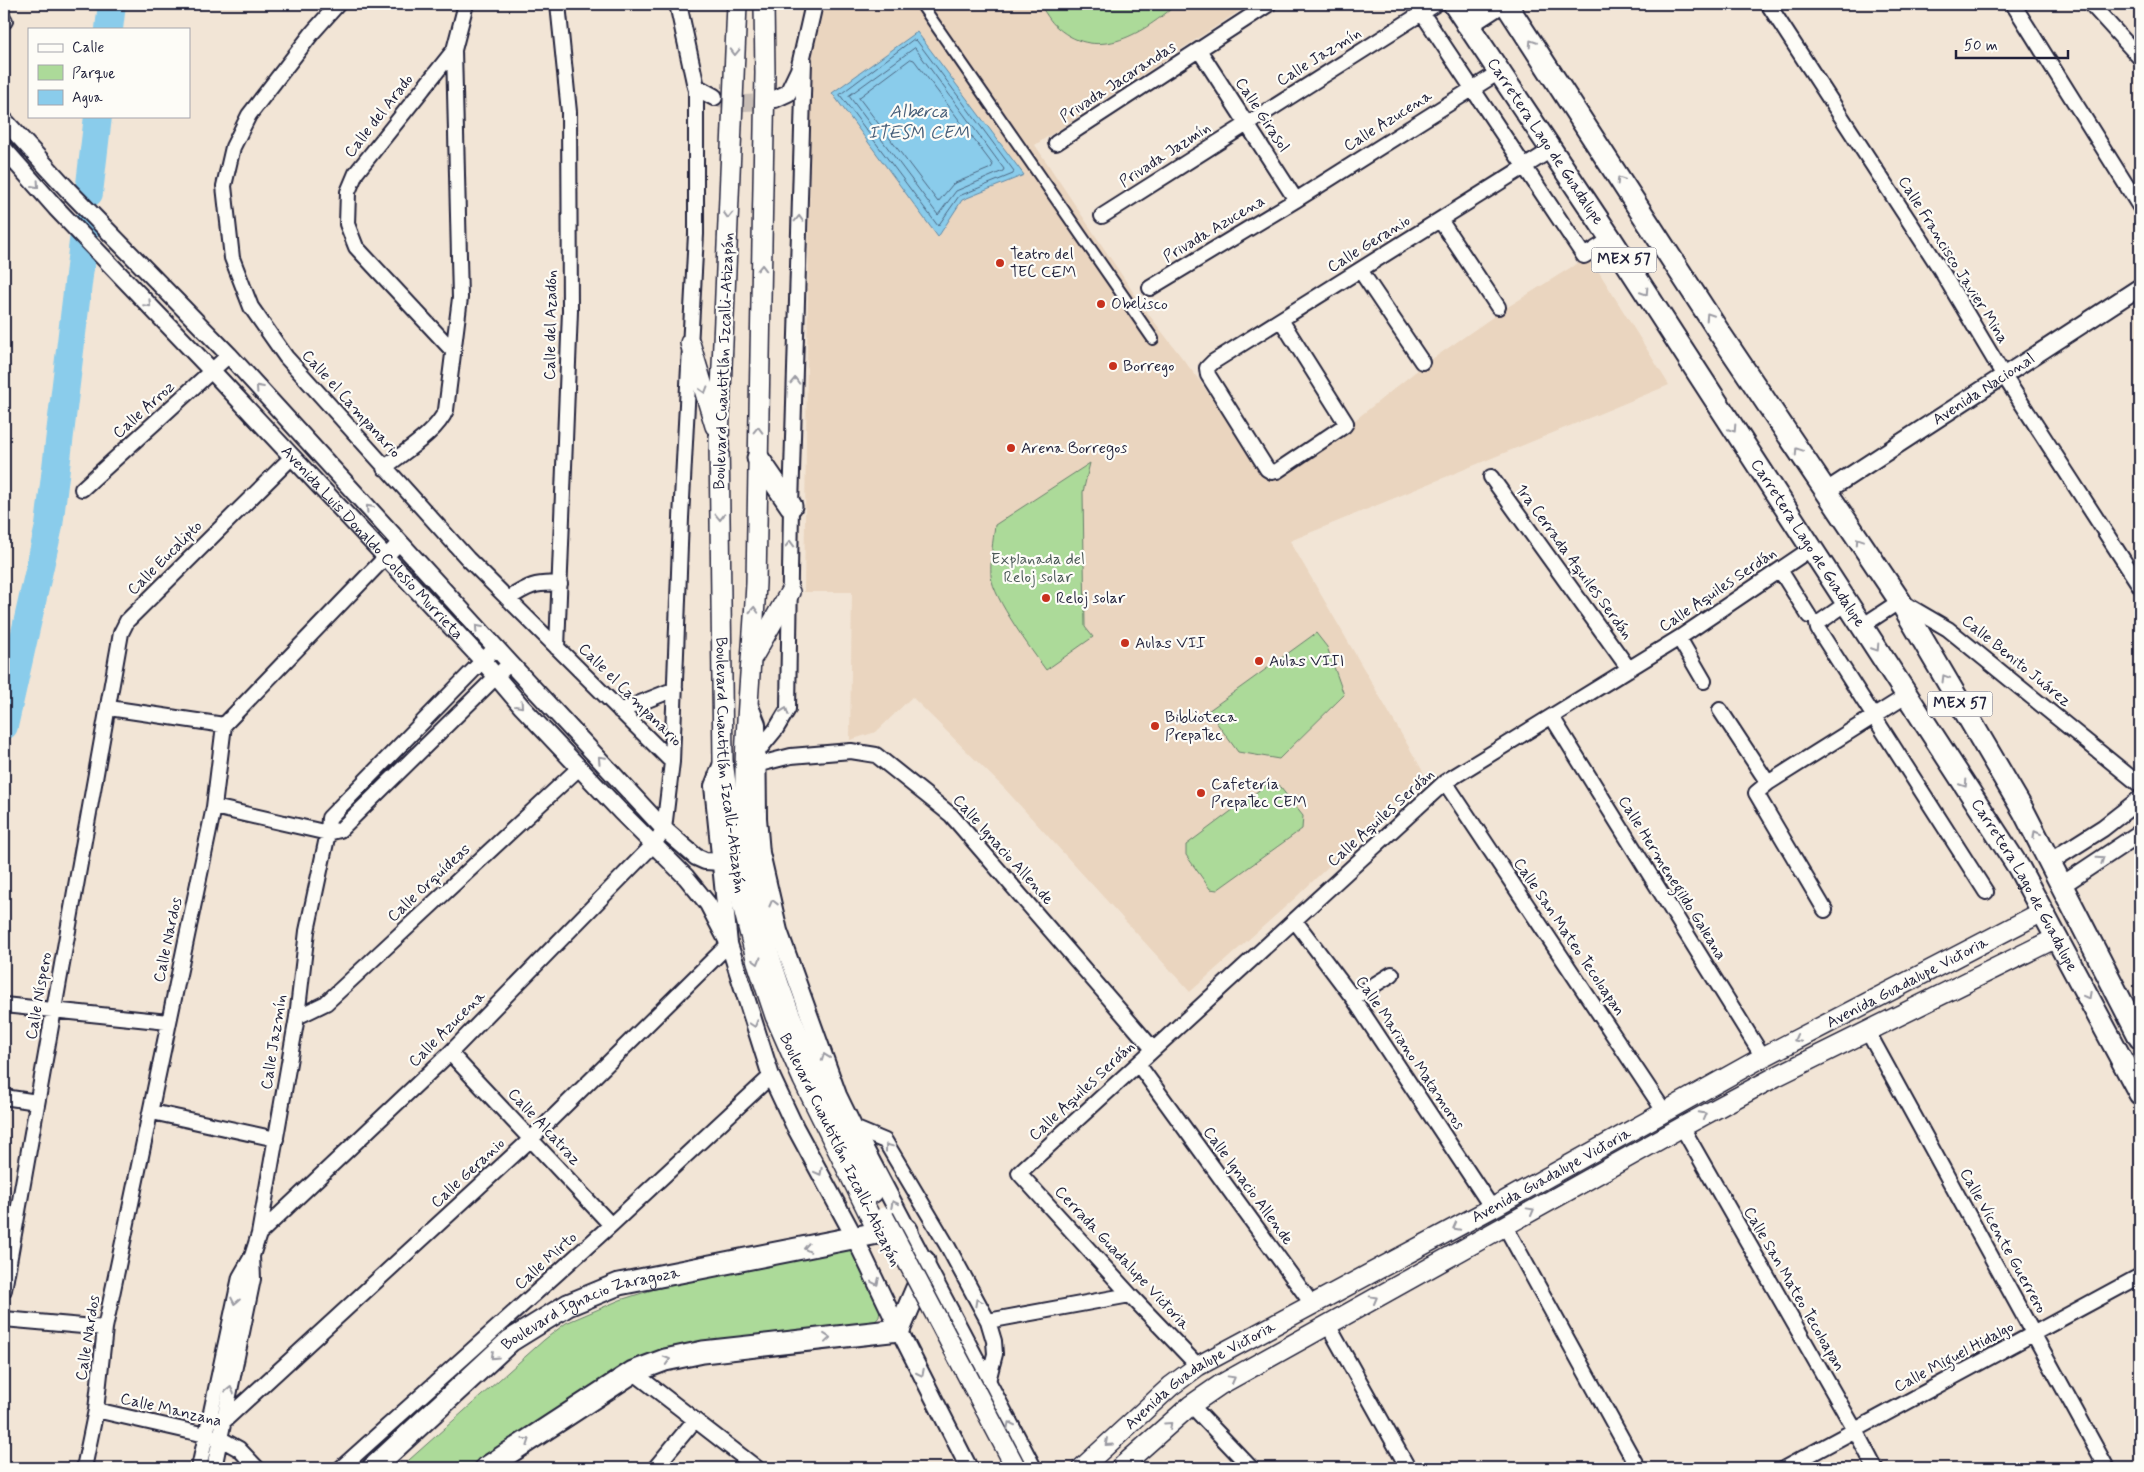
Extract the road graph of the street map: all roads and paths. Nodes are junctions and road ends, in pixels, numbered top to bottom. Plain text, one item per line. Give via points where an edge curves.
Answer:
1 (338, 4) edge
2 (466, 4) edge
3 (558, 4) edge
4 (678, 4) edge
5 (737, 4) edge
6 (764, 4) edge
7 (814, 4) edge
8 (922, 4) edge
9 (1269, 4) edge
10 (1436, 4) edge
11 (1454, 4) edge
12 (1498, 4) edge
13 (1506, 4) edge
14 (1768, 4) edge
15 (2013, 4) edge
16 (2091, 4) edge
17 (1419, 8) edge
18 (1467, 24) junction
19 (805, 43) junction
20 (454, 50) junction
21 (1199, 50) junction
22 (2140, 58) edge
23 (1499, 72) junction
24 (696, 87) junction
25 (1472, 89) junction
26 (714, 97) tunnel mouth
27 (775, 99) tunnel mouth
28 (4, 123) edge
29 (1247, 124) junction
30 (1056, 143) dead end
31 (4, 149) edge
32 (1551, 150) junction
33 (1524, 167) junction
34 (68, 190) junction
35 (1296, 200) junction
36 (2140, 207) edge
37 (56, 208) junction
38 (1102, 216) dead end
39 (1440, 220) junction
40 (1611, 239) junction
41 (1360, 270) junction
42 (2140, 287) edge
43 (1150, 288) dead end
44 (1498, 307) dead end
45 (1281, 320) junction
46 (1153, 339) dead end
47 (690, 343) junction
48 (453, 351) junction
49 (229, 355) junction
50 (1422, 362) dead end
51 (212, 371) junction
52 (2004, 376) junction
53 (719, 439) junction
54 (292, 457) junction
55 (758, 458) junction
56 (384, 468) junction
57 (1491, 477) dead end
58 (82, 490) dead end
59 (1825, 492) junction
60 (791, 506) junction
61 (400, 542) junction
62 (1812, 548) junction
63 (386, 558) junction
64 (1780, 570) junction
65 (560, 584) junction
66 (2140, 586) edge
67 (790, 592) junction
68 (508, 599) junction
69 (1900, 601) junction
70 (1847, 603) junction
71 (1809, 616) dead end
72 (1862, 626) junction
73 (1679, 638) junction
74 (496, 647) junction
75 (557, 648) junction
76 (752, 658) junction
77 (483, 661) junction
78 (510, 663) junction
79 (1629, 669) junction
80 (496, 677) junction
81 (1704, 681) dead end
82 (675, 689) junction
83 (1906, 696) junction
84 (749, 704) junction
85 (109, 708) junction
86 (1720, 710) dead end
87 (620, 711) junction
88 (1874, 716) junction
89 (1552, 717) junction
90 (224, 725) junction
91 (757, 758) junction
92 (723, 761) junction
93 (672, 762) junction
94 (579, 768) junction
95 (1444, 782) junction
96 (1768, 782) junction
97 (2140, 785) edge
98 (2140, 799) edge
99 (214, 807) junction
100 (664, 829) junction
101 (328, 833) junction
102 (2140, 833) edge
103 (654, 844) junction
104 (740, 844) junction
105 (2051, 861) junction
106 (722, 862) junction
107 (2062, 885) junction
108 (1986, 892) dead end
109 (1825, 910) dead end
110 (2042, 912) junction
111 (1295, 920) junction
112 (2056, 938) junction
113 (728, 944) junction
114 (1392, 974) dead end
115 (1353, 998) junction
116 (4, 1004) edge
117 (54, 1010) junction
118 (297, 1017) junction
119 (168, 1022) junction
120 (1868, 1032) junction
121 (2140, 1038) edge
122 (1153, 1049) junction
123 (450, 1052) junction
124 (1763, 1057) junction
125 (1138, 1064) junction
126 (771, 1076) junction
127 (2140, 1094) edge
128 (4, 1097) edge
129 (38, 1102) junction
130 (1664, 1111) junction
131 (152, 1112) junction
132 (1682, 1127) junction
133 (854, 1128) junction
134 (276, 1139) junction
135 (531, 1139) junction
136 (1020, 1173) joint
137 (1492, 1208) junction
138 (612, 1225) junction
139 (1505, 1226) junction
140 (907, 1230) junction
141 (259, 1234) junction
142 (855, 1238) junction
143 (252, 1256) junction
144 (924, 1261) junction
145 (2140, 1276) edge
146 (4, 1290) edge
147 (1130, 1295) junction
148 (1312, 1304) junction
149 (4, 1319) edge
150 (988, 1321) junction
151 (1328, 1325) junction
152 (105, 1328) junction
153 (899, 1330) junction
154 (2034, 1334) junction
155 (1198, 1366) junction
156 (634, 1372) junction
157 (988, 1381) junction
158 (1191, 1405) junction
159 (96, 1410) junction
160 (210, 1416) junction
161 (694, 1420) junction
162 (224, 1421) junction
163 (1855, 1430) junction
164 (213, 1436) junction
165 (84, 1468) edge
166 (199, 1468) edge
167 (214, 1468) edge
168 (257, 1468) edge
169 (341, 1468) edge
170 (373, 1468) edge
171 (486, 1468) edge
172 (655, 1468) edge
173 (757, 1468) edge
174 (969, 1468) edge
175 (1003, 1468) edge
176 (1016, 1468) edge
177 (1033, 1468) edge
178 (1082, 1468) edge
179 (1120, 1468) edge
180 (1251, 1468) edge
181 (1408, 1468) edge
182 (1638, 1468) edge
183 (1784, 1468) edge
184 (1875, 1468) edge
185 (2107, 1468) edge

1 - 56 street, Calle el Campanario via 249,115 233,147 224,186 232,258 251,307 286,357
2 - 20 street, Calle del Arado
3 - 65 street, Calle del Azadón via 569,112 570,301
4 - 24 street, Boulevard Cuautitlán Izcalli-Atizapán
5 -> 53 main road, Boulevard Cuautitlán Izcalli-Atizapán
55 -> 6 main road, Boulevard Cuautitlán Izcalli-Atizapán
7 - 19 street
8 - 46 street
9 - 21 street, Privada Jacarandas
10 - 17 street, Calle Jazmín
11 - 18 main road, Carretera Lago de Guadalupe / MEX 57
12 - 18 main road
59 -> 13 main road, Carretera Lago de Guadalupe / MEX 57
14 - 52 street, Calle Francisco Javier Mina via 1939,267
15 - 36 street
16 - 22 street
17 - 25 street
17 - 29 street, Calle Jazmín
18 - 23 main road, Carretera Lago de Guadalupe / MEX 57
19 - 27 street via 799,70 788,92
60 -> 19 street
20 - 48 street, Calle del Arado via 460,298
20 - 48 street, Calle del Arado via 356,173 348,192 347,224 356,247
21 - 29 street, Calle Girasol
21 - 30 street, Privada Jacarandas
23 - 25 street, Calle Azucena
23 - 32 main road, Carretera Lago de Guadalupe / MEX 57
24 - 26 street
24 - 47 street, Boulevard Cuautitlán Izcalli-Atizapán via 696,234
25 - 33 street
25 - 35 street, Calle Azucena
28 - 34 street, Avenida Luis Donaldo Colosio Murrieta
29 - 35 street, Calle Girasol
29 - 38 street, Privada Jazmín
31 -> 37 street, Avenida Luis Donaldo Colosio Murrieta
32 - 33 street, Calle Geranio
32 - 40 main road, Carretera Lago de Guadalupe / MEX 57
33 - 39 street, Calle Geranio
33 - 40 street via 1584,256
34 - 37 street
34 - 49 street, Avenida Luis Donaldo Colosio Murrieta
35 - 43 street, Privada Azucena
37 -> 51 street, Avenida Luis Donaldo Colosio Murrieta
39 - 41 street, Calle Geranio
39 - 44 street
40 -> 62 main road, Carretera Lago de Guadalupe / MEX 57
41 - 45 street, Calle Geranio
41 - 50 street
42 - 52 street, Avenida Nacional
45 - 45 street, Calle Geranio via 1207,368 1208,375 1267,469 1272,472 1346,423
47 -> 53 main road
47 - 82 street, Boulevard Cuautitlán Izcalli-Atizapán
48 - 56 street, Calle del Arado via 446,410 442,419
49 - 51 street, Calle Arroz
61 -> 49 street, Avenida Luis Donaldo Colosio Murrieta
51 - 54 street, Avenida Luis Donaldo Colosio Murrieta
51 - 58 street, Calle Arroz
52 - 59 street, Avenida Nacional
52 - 66 street, Calle Francisco Javier Mina
53 -> 92 main road, Boulevard Cuautitlán Izcalli-Atizapán
54 - 63 street, Avenida Luis Donaldo Colosio Murrieta
54 - 85 street, Calle Eucalipto via 127,621 121,633
55 - 60 main road
76 -> 55 main road, Boulevard Cuautitlán Izcalli-Atizapán
56 - 68 street, Calle el Campanario
57 - 79 street, 1ra Cerrada Aquiles Serdán
69 -> 59 main road, Carretera Lago de Guadalupe / MEX 57
67 -> 60 street
61 - 63 street
74 -> 61 street, Avenida Luis Donaldo Colosio Murrieta
62 - 64 street, Calle Aquiles Serdán
62 - 70 main road, Carretera Lago de Guadalupe / MEX 57
63 - 77 street, Avenida Luis Donaldo Colosio Murrieta
63 - 90 street
64 - 71 street
64 - 73 street, Calle Aquiles Serdán
65 - 68 street via 540,582
65 - 75 street, Calle del Azadón
67 - 76 main road
91 -> 67 street via 788,709
68 - 75 street, Calle el Campanario
69 - 72 street
69 - 97 street, Calle Benito Juárez via 1948,629
105 -> 69 main road, Carretera Lago de Guadalupe / MEX 57
70 - 72 main road, Carretera Lago de Guadalupe / MEX 57
70 - 88 street via 1820,620 1818,629
72 -> 83 main road, Carretera Lago de Guadalupe / MEX 57
73 - 79 street, Calle Aquiles Serdán
73 - 81 street
74 - 77 street, Calle Jazmín
74 - 78 street, Avenida Luis Donaldo Colosio Murrieta
75 - 87 street, Calle el Campanario
76 - 84 main road, Boulevard Cuautitlán Izcalli-Atizapán
77 - 80 street, Avenida Luis Donaldo Colosio Murrieta
77 - 101 street, Calle Jazmín via 329,818
78 - 80 street
100 -> 78 street, Avenida Luis Donaldo Colosio Murrieta
79 - 89 street, Calle Aquiles Serdán
80 -> 94 street, Avenida Luis Donaldo Colosio Murrieta
80 - 101 street via 340,830
82 - 87 street
82 - 93 street, Boulevard Cuautitlán Izcalli-Atizapán
83 - 88 street
83 -> 110 main road, Carretera Lago de Guadalupe / MEX 57 via 2018,868
84 - 91 street via 757,724
84 - 104 main road, Boulevard Cuautitlán Izcalli-Atizapán
85 - 90 street
85 - 117 street, Calle Níspero
86 - 96 street
87 - 93 street, Calle el Campanario
88 - 96 street
88 - 108 street
89 - 95 street, Calle Aquiles Serdán
89 - 124 street, Calle Hermenegildo Galeana
90 - 99 street, Calle Nardos
91 - 122 street, Calle Ignacio Allende via 851,751 876,755 951,815
133 -> 91 street via 838,1095 779,931 760,853
92 - 104 main road, Boulevard Cuautitlán Izcalli-Atizapán
92 - 106 street via 713,786
93 - 100 street, Boulevard Cuautitlán Izcalli-Atizapán
94 - 103 street, Avenida Luis Donaldo Colosio Murrieta
94 - 118 street, Calle Orquídeas via 326,1003
95 - 111 street, Calle Aquiles Serdán
95 - 130 street, Calle San Mateo Tecoloapan
96 - 109 street via 1758,790 1757,796
98 - 105 street via 2103,828
99 - 101 street
99 - 119 street, Calle Nardos
100 - 103 street, Calle Azucena
100 - 106 street, Avenida Luis Donaldo Colosio Murrieta via 696,857
101 - 118 street, Calle Jazmín via 307,931
107 -> 102 street
103 - 113 street, Avenida Luis Donaldo Colosio Murrieta via 708,904
103 - 123 street, Calle Azucena
104 -> 175 main road, Boulevard Cuautitlán Izcalli-Atizapán via 742,904 775,1016 873,1222
104 - 176 main road, Boulevard Cuautitlán Izcalli-Atizapán, bridge via 770,958 788,1011 884,1217
105 - 107 main road, Carretera Lago de Guadalupe / MEX 57
106 - 113 street
107 - 121 main road, Carretera Lago de Guadalupe / MEX 57
110 - 112 main road, Carretera Lago de Guadalupe / MEX 57
110 -> 124 main road, Avenida Guadalupe Victoria
111 - 115 street, Calle Mariano Matamoros
111 - 122 street, Calle Aquiles Serdán
112 - 120 main road, Avenida Guadalupe Victoria
112 -> 127 main road, Carretera Lago de Guadalupe / MEX 57
113 -> 126 street
113 - 135 street, Calle Geranio
114 - 115 street
115 - 137 street, Calle Mariano Matamoros
116 - 117 street
117 - 119 street
117 - 129 street, Calle Níspero
118 - 134 street, Calle Jazmín
119 - 131 street, Calle Nardos
132 -> 120 main road, Avenida Guadalupe Victoria
120 - 154 street, Calle Vicente Guerrero
122 - 125 street, Calle Aquiles Serdán
123 - 135 street, Calle Alcatraz
123 - 141 street, Calle Azucena
124 - 130 main road, Avenida Guadalupe Victoria
125 - 136 street, Calle Aquiles Serdán
125 - 148 street, Calle Ignacio Allende
126 - 138 street, Calle Mirto
126 -> 142 street via 795,1128
128 - 129 street
129 - 146 street, Calle Níspero
130 - 137 main road, Avenida Guadalupe Victoria
131 - 134 street
131 - 152 street, Calle Nardos
139 -> 132 main road, Avenida Guadalupe Victoria
132 - 163 street, Calle San Mateo Tecoloapan
140 -> 133 street
150 -> 133 street via 885,1141
134 - 141 street, Calle Jazmín
135 - 138 street, Calle Alcatraz
135 - 162 street, Calle Geranio
136 - 147 street, Cerrada Guadalupe Victoria
137 -> 148 main road, Avenida Guadalupe Victoria
138 - 169 street, Calle Mirto
151 -> 139 main road, Avenida Guadalupe Victoria
139 - 182 street
140 - 142 main road, Boulevard Ignacio Zaragoza via 898,1228
140 - 144 street
141 - 143 street, Calle Jazmín
142 -> 153 street
142 -> 170 main road, Boulevard Ignacio Zaragoza via 619,1284 568,1304 510,1341
143 -> 160 street, Calle Jazmín via 240,1277
162 -> 143 street, Calle Jazmín via 253,1278
144 - 153 main road via 920,1281
144 - 157 street
145 - 154 street, Calle Miguel Hidalgo
147 - 150 street
147 - 155 street, Cerrada Guadalupe Victoria
148 - 155 main road, Avenida Guadalupe Victoria
149 - 152 street
150 - 157 street via 995,1354
158 -> 151 main road, Avenida Guadalupe Victoria via 1220,1385
151 - 181 street
152 - 159 street, Calle Nardos
156 -> 153 main road via 664,1360 703,1352
153 -> 174 street
154 - 163 street, Calle Miguel Hidalgo
154 - 185 street, Calle Vicente Guerrero
155 -> 178 main road, Avenida Guadalupe Victoria via 1171,1386
156 - 161 street
171 -> 156 main road
177 -> 157 street
179 -> 158 main road, Avenida Guadalupe Victoria
158 - 180 street
159 - 164 street, Calle Manzana
159 - 165 street, Calle Nardos
160 - 162 street
160 - 164 street, Calle Jazmín
161 - 172 street
161 - 173 street
162 - 164 street, Calle Jazmín
163 - 183 street, Calle Miguel Hidalgo
163 - 184 street, Calle San Mateo Tecoloapan
164 - 166 street
164 - 167 street
164 - 168 street, Calle Manzana via 239,1449

